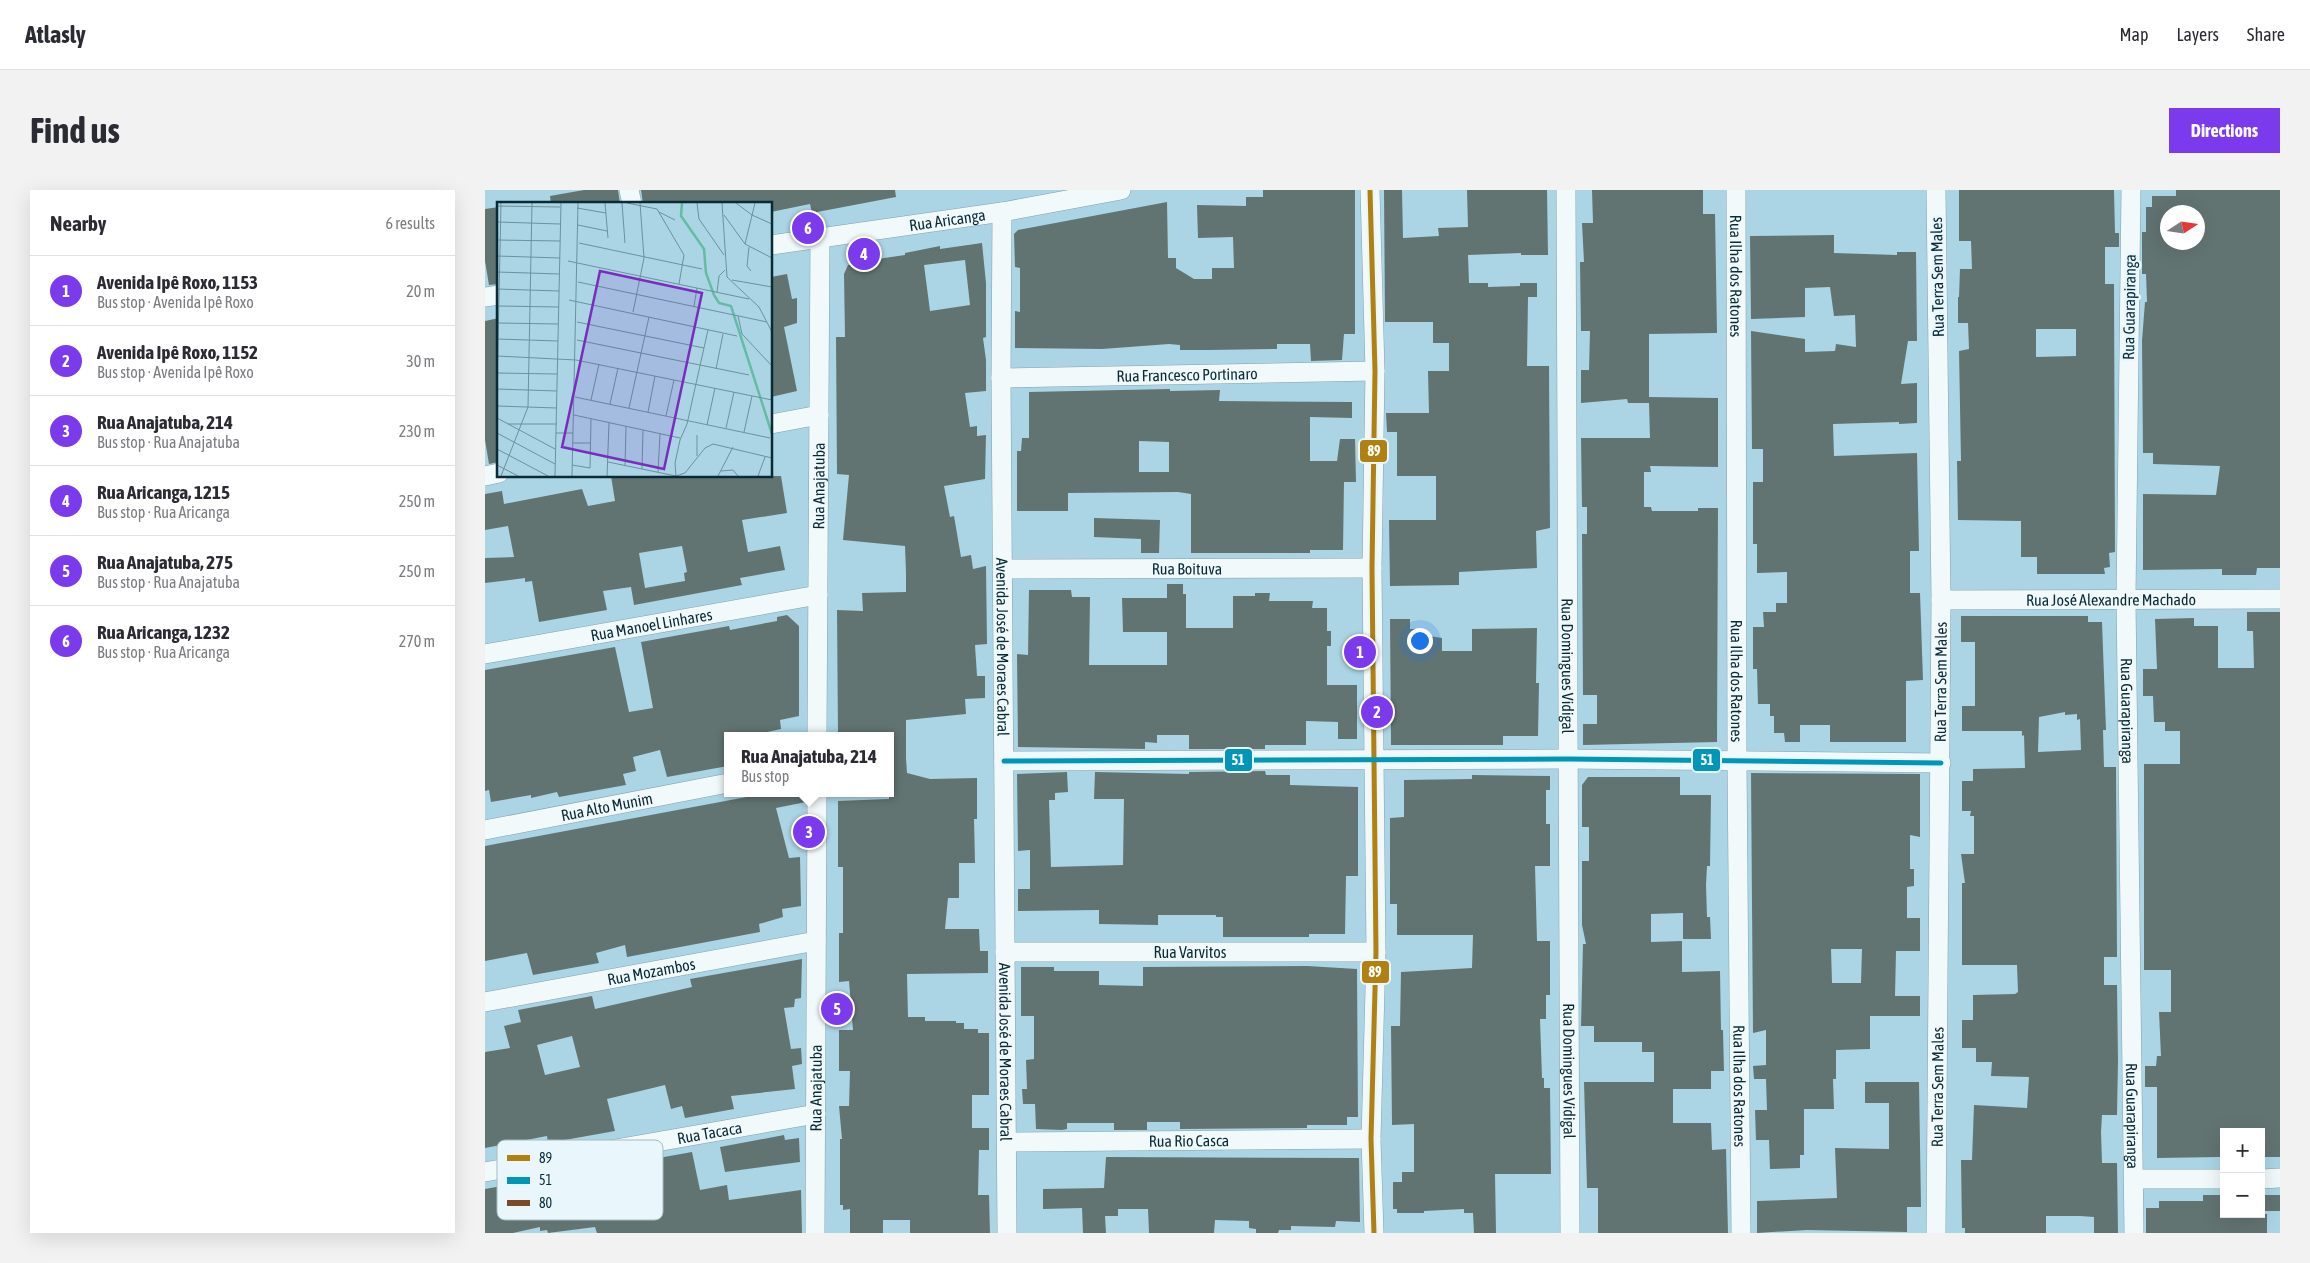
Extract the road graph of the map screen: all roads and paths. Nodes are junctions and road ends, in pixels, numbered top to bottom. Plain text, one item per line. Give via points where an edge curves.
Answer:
1 (1121, 190) edge
2 (1370, 190) edge
3 (1566, 190) edge
4 (1736, 190) edge
5 (1936, 190) edge
6 (2131, 190) edge
7 (1002, 212) junction
8 (820, 236) junction
9 (773, 244) edge
10 (1375, 371) junction
11 (1001, 378) junction
12 (819, 416) junction
13 (773, 424) edge
14 (1372, 568) junction
15 (1002, 569) junction
16 (818, 595) junction
17 (2126, 599) junction
18 (2280, 599) edge
19 (1941, 600) junction
20 (485, 654) edge
21 (817, 732) edge
22 (1373, 759) junction
23 (1568, 759) junction
24 (1737, 760) junction
25 (1004, 761) junction
26 (1941, 763) junction
27 (724, 784) edge
28 (817, 797) edge
29 (485, 830) edge
30 (817, 941) junction
31 (1005, 952) junction
32 (1376, 952) junction
33 (485, 1002) edge
34 (816, 1114) junction
35 (1371, 1140) junction
36 (663, 1141) edge
37 (1007, 1142) junction
38 (2280, 1178) edge
39 (2134, 1179) junction
40 (2220, 1179) edge
41 (2265, 1179) edge
42 (815, 1233) edge
43 (1007, 1233) edge
44 (1374, 1233) edge
45 (1570, 1233) edge
46 (1741, 1233) edge
47 (1936, 1233) edge
48 (2135, 1233) edge

1 - 7 street, Rua Aricanga
2 - 10 street
3 - 23 street, Rua Domingues Vidigal
4 - 24 street, Rua Ilha dos Ratones
5 - 19 street, Rua Terra Sem Males
6 - 17 street, Rua Guarapiranga
7 - 8 street, Rua Aricanga
7 - 11 street, Avenida José de Moraes Cabral
8 - 9 street, Rua Aricanga
8 - 12 street, Rua Anajatuba
10 - 11 street, Rua Francesco Portinaro
10 - 14 street
11 - 15 street, Avenida José de Moraes Cabral
12 - 13 street
12 - 16 street, Rua Anajatuba
14 - 15 street, Rua Boituva
14 - 22 street
15 - 25 street, Avenida José de Moraes Cabral
16 - 20 street, Rua Manoel Linhares
16 - 21 street, Rua Anajatuba
17 - 18 street, Rua José Alexandre Machado
17 - 19 street, Rua José Alexandre Machado
17 - 39 street, Rua Guarapiranga
19 - 26 street, Rua Terra Sem Males
22 - 23 street
22 - 25 street
22 - 32 street
23 - 24 street
23 - 45 street, Rua Domingues Vidigal
24 - 26 street
24 - 46 street, Rua Ilha dos Ratones
25 - 31 street, Avenida José de Moraes Cabral
26 - 47 street, Rua Terra Sem Males
27 - 29 street, Rua Alto Munim
28 - 30 street, Rua Anajatuba
30 - 33 street, Rua Mozambos
30 - 34 street, Rua Anajatuba
31 - 32 street, Rua Varvitos
31 - 37 street, Avenida José de Moraes Cabral
32 - 35 street
34 - 36 street, Rua Tacaca
34 - 42 street, Rua Anajatuba
35 - 37 street, Rua Rio Casca
35 - 44 street
37 - 43 street, Avenida José de Moraes Cabral
38 - 41 street
39 - 40 street
39 - 48 street, Rua Guarapiranga

